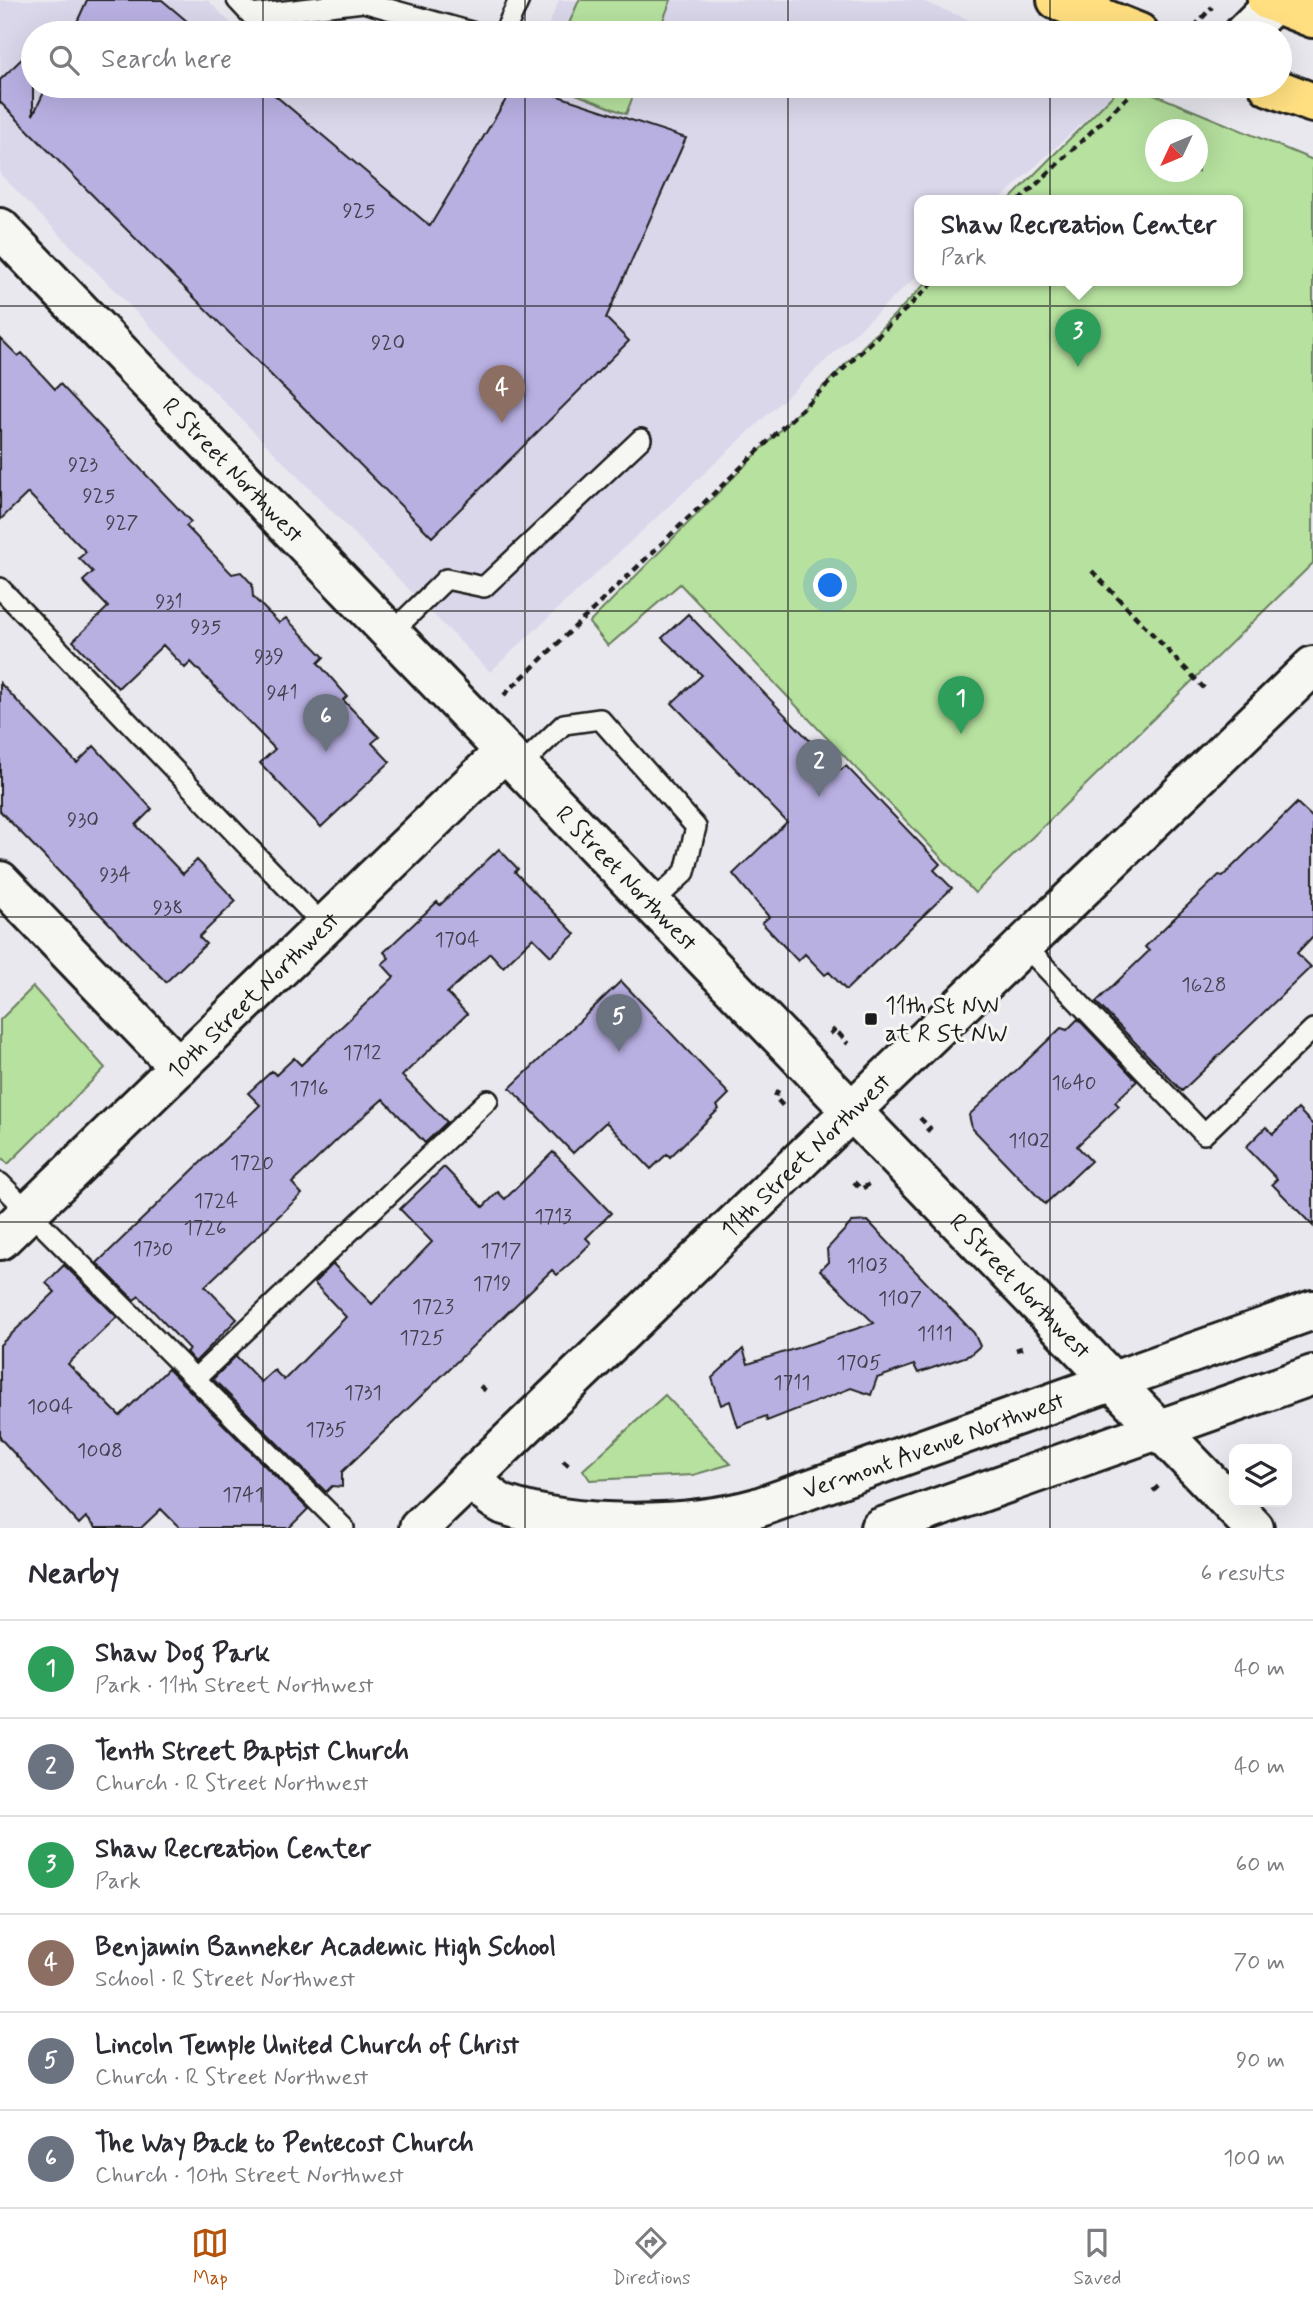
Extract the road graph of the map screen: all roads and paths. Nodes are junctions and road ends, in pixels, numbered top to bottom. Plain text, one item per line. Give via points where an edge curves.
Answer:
1 (237, 0) edge
2 (519, 0) edge
3 (1057, 0) edge
4 (1273, 1) edge
5 (1212, 7) dead end
6 (1313, 18) edge
7 (432, 21) edge
8 (509, 21) edge
9 (1109, 21) edge
10 (1199, 21) edge
11 (1255, 21) edge
12 (1292, 95) edge
13 (1126, 98) edge
14 (1313, 103) edge
15 (1025, 195) edge
16 (0, 228) edge
17 (930, 286) edge
18 (641, 439) dead end
19 (1092, 571) dead end
20 (0, 588) edge
21 (391, 633) junction
22 (1313, 666) edge
23 (1204, 688) dead end
24 (499, 701) dead end
25 (512, 759) junction
26 (0, 881) edge
27 (651, 904) junction
28 (324, 926) junction
29 (1024, 945) junction
30 (1313, 1029) edge
31 (180, 1067) junction
32 (781, 1082) dead end
33 (488, 1100) dead end
34 (783, 1107) dead end
35 (852, 1111) junction
36 (877, 1180) dead end
37 (854, 1182) dead end
38 (0, 1183) edge
39 (30, 1211) junction
40 (0, 1240) edge
41 (1313, 1310) edge
42 (1313, 1376) edge
43 (197, 1377) junction
44 (1112, 1382) junction
45 (480, 1386) dead end
46 (486, 1391) dead end
47 (1159, 1429) junction
48 (563, 1461) dead end
49 (570, 1467) dead end
50 (471, 1478) junction
51 (344, 1528) edge
52 (419, 1528) edge
53 (880, 1528) edge
54 (1254, 1528) edge

1 - 7 lane via 251,15 363,2
2 - 8 lane
3 - 9 highway
4 - 6 highway
4 - 11 main road
5 - 10 path
12 - 14 highway
13 - 15 path
16 - 21 main road, R Street Northwest
17 - 24 path
18 - 21 lane via 484,587 446,579
19 - 23 path
20 - 28 lane
21 - 25 main road, R Street Northwest
22 - 29 main road, 11th Street Northwest
25 - 27 main road, R Street Northwest
25 - 27 lane via 564,724 600,719 696,827 685,872
25 - 28 main road, 10th Street Northwest
26 - 31 main road
27 - 35 main road, R Street Northwest
28 - 31 main road, 10th Street Northwest
29 - 30 lane via 1204,1134
29 - 35 main road, 11th Street Northwest
31 - 39 main road, 10th Street Northwest
32 - 34 path via 775,1097
33 - 43 lane
35 - 44 main road, R Street Northwest
35 - 50 main road, 11th Street Northwest
36 - 37 path via 861,1189
38 - 39 lane
39 - 40 main road, 10th Street Northwest
39 - 43 lane
41 - 44 main road, Vermont Avenue Northwest
42 - 47 main road
43 - 51 lane
44 - 47 main road, R Street Northwest
44 - 50 main road, Vermont Avenue Northwest via 757,1508 711,1520 634,1526 540,1516 494,1500
45 - 46 path
47 - 53 main road
47 - 54 main road, R Street Northwest
48 - 49 path
50 - 52 main road, 11th Street Northwest

